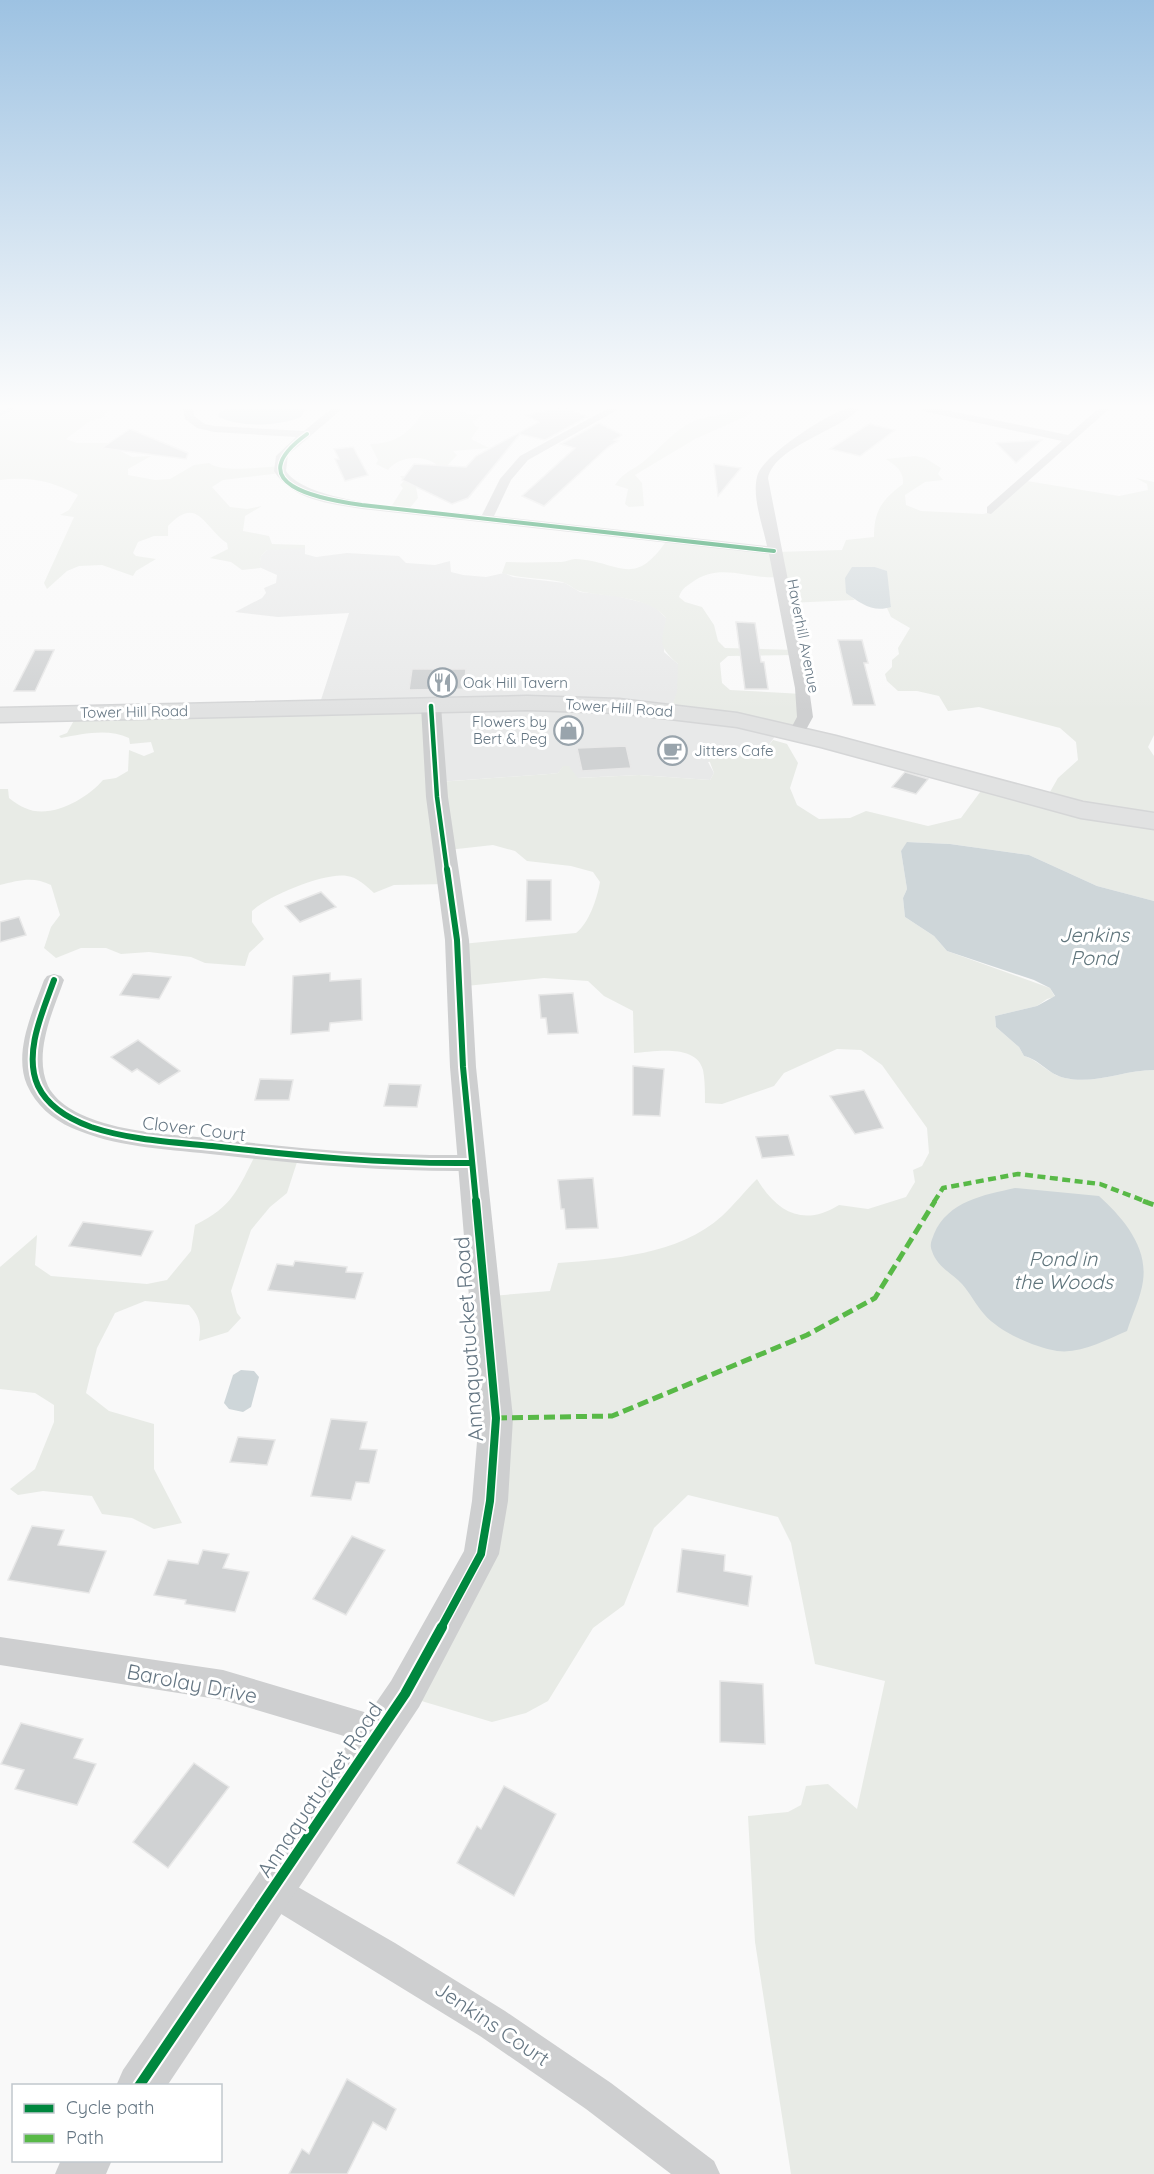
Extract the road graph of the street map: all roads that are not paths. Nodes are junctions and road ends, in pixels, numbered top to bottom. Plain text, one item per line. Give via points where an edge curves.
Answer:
1 (412, 510) edge
2 (490, 510) edge
3 (766, 510) edge
4 (486, 519) junction
5 (774, 551) junction
6 (432, 706) junction
7 (0, 715) edge
8 (796, 734) junction
9 (1154, 821) edge
10 (54, 980) dead end
11 (472, 1163) junction
12 (0, 1651) edge
13 (381, 1732) junction
14 (272, 1890) junction
15 (140, 2084) edge
16 (701, 2174) edge

1 - 4 street
2 - 4 street
3 - 5 street, Haverhill Avenue
4 - 5 street
5 - 8 street, Haverhill Avenue via 802,688 805,717
6 - 7 main road, Tower Hill Road
6 - 8 main road, Tower Hill Road via 527,703 619,706 737,720
6 - 11 street, Annaquatucket Road via 437,797 457,940
8 - 9 main road, Tower Hill Road via 1081,810
10 - 11 street, Clover Court via 34,1042 33,1074 44,1097 65,1115 122,1136 287,1155
11 - 13 street, Annaquatucket Road via 496,1418 490,1502 481,1554
12 - 13 street, Barolay Drive via 223,1685
13 - 14 street, Annaquatucket Road
14 - 15 street, Annaquatucket Road
14 - 16 street, Jenkins Court via 445,1991 650,2132

